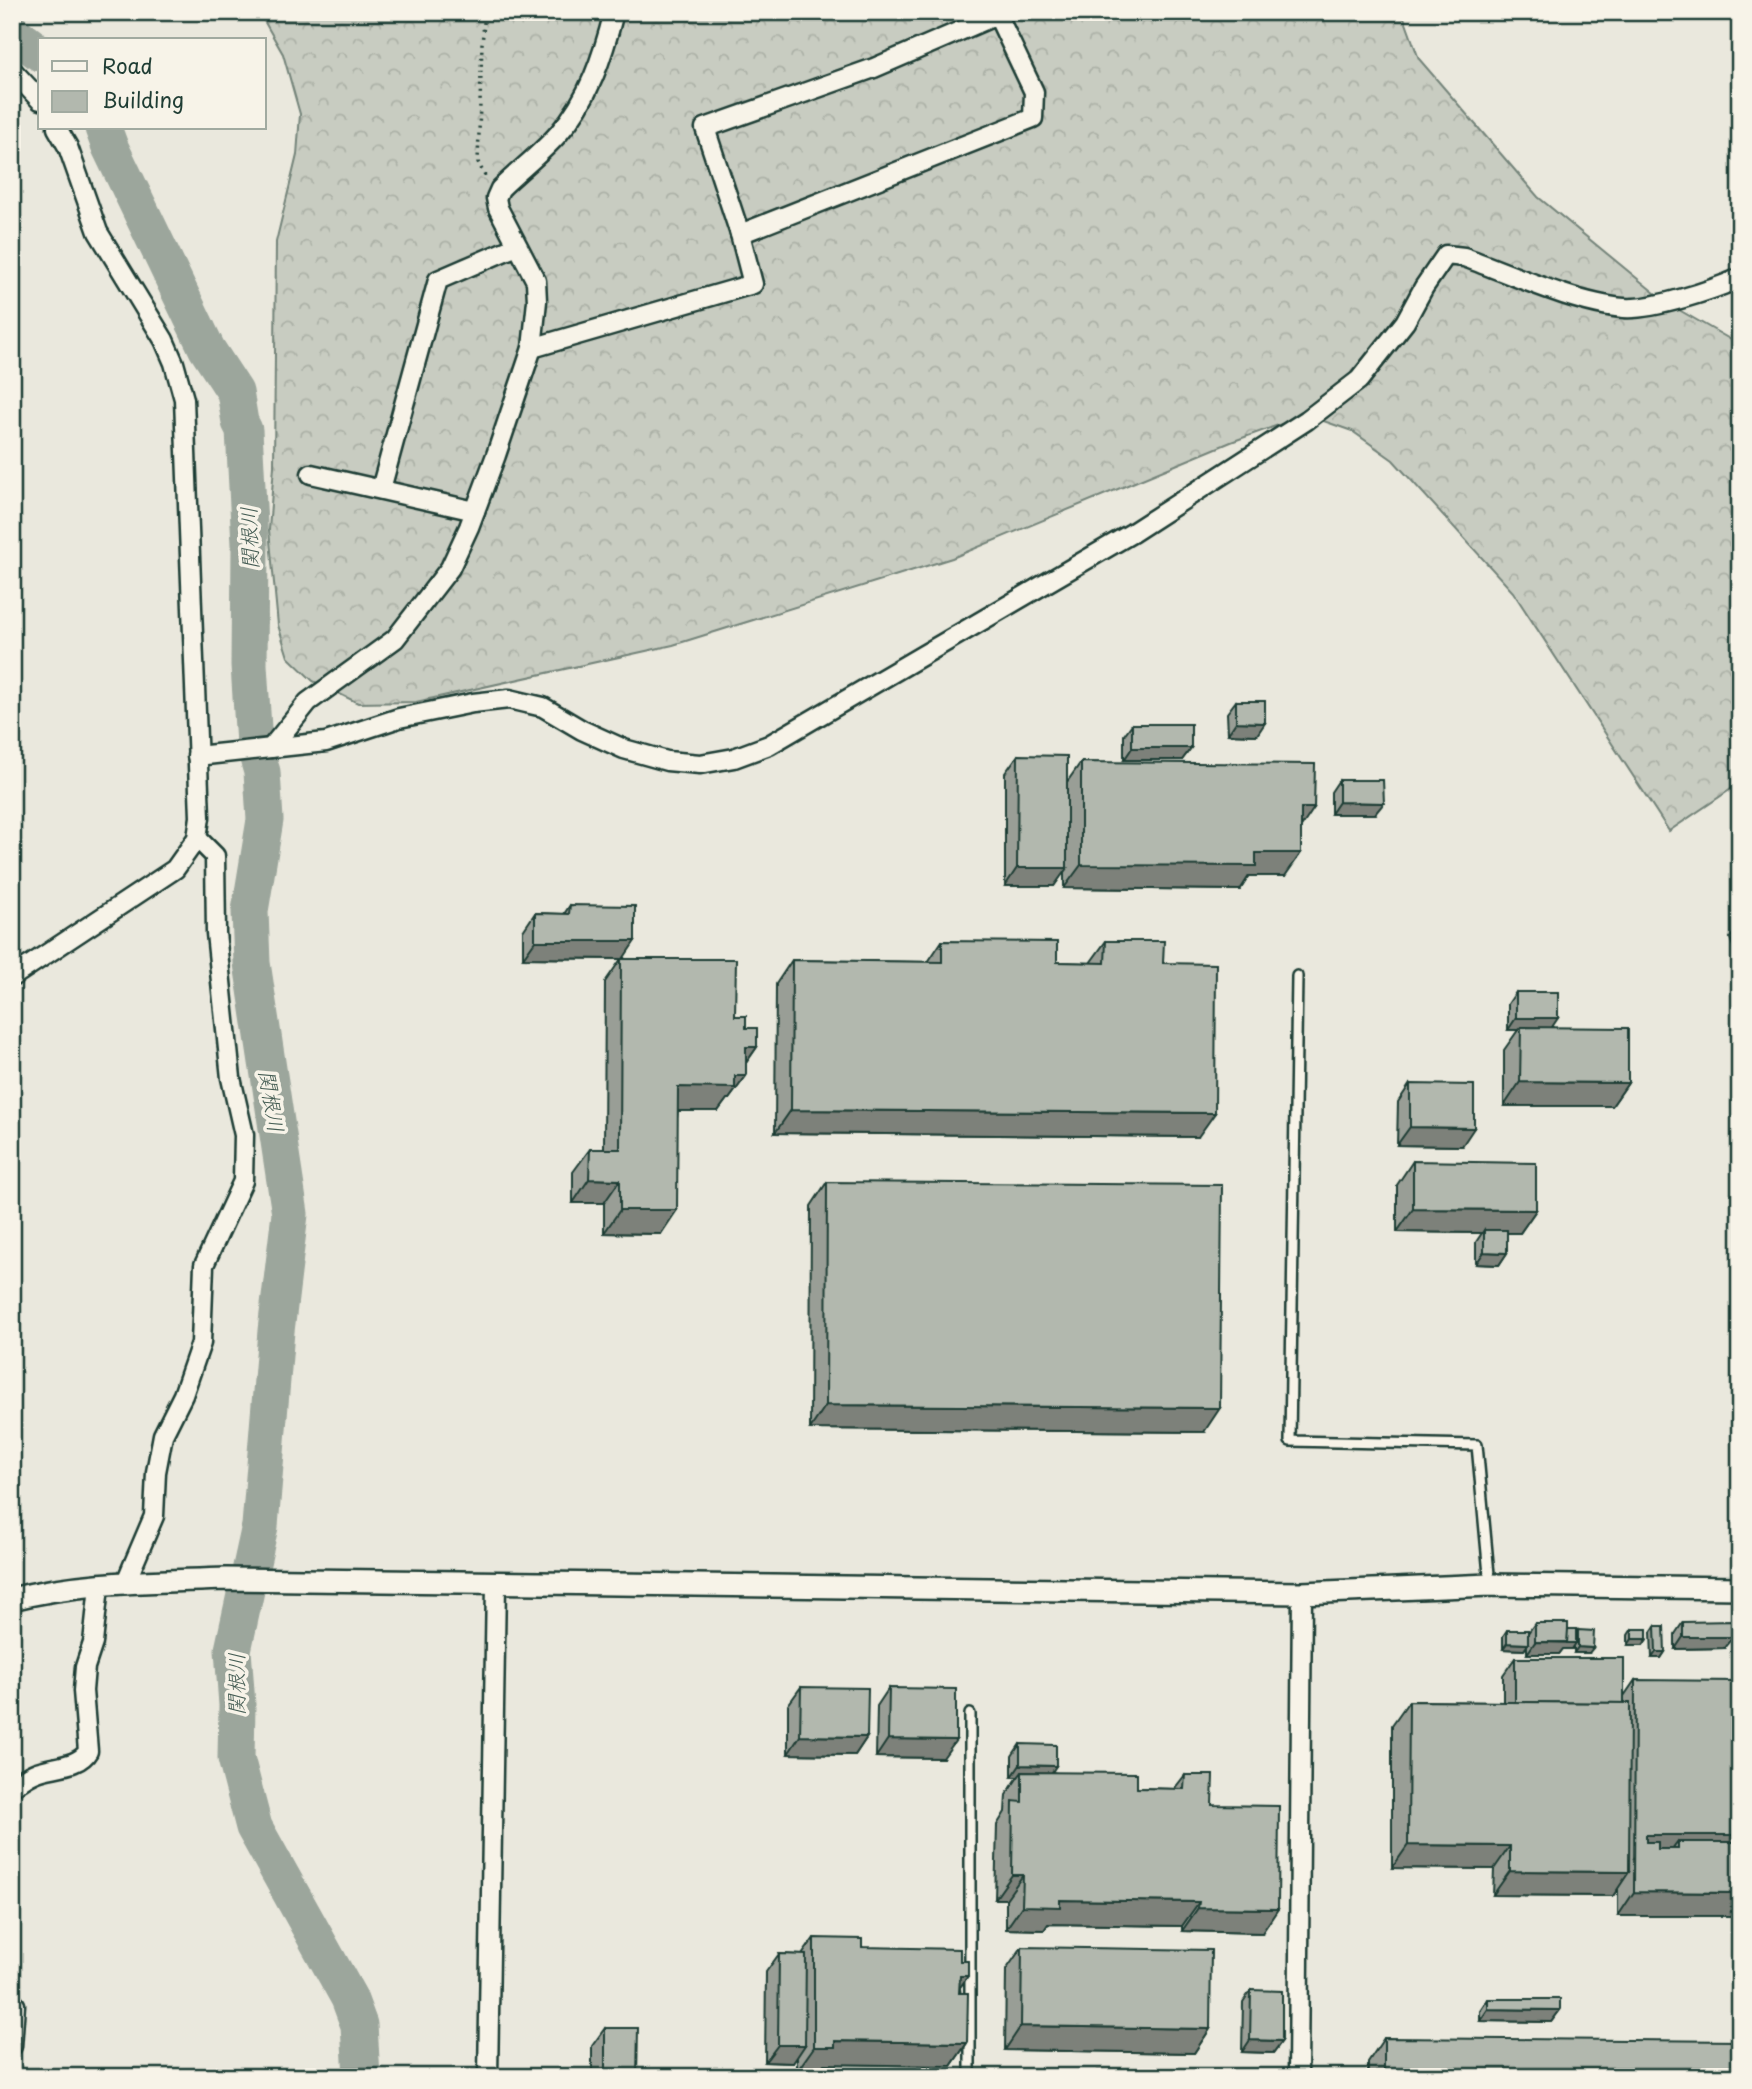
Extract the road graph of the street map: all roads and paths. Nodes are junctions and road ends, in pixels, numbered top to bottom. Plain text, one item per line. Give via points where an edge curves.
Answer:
1 (485, 12) edge
2 (614, 12) edge
3 (997, 13) edge
4 (12, 70) edge
5 (38, 98) edge
6 (58, 130) edge
7 (496, 198) junction
8 (740, 234) junction
9 (517, 246) junction
10 (1740, 278) edge
11 (532, 348) junction
12 (311, 474) dead end
13 (381, 489) junction
14 (475, 511) junction
15 (271, 748) junction
16 (197, 756) junction
17 (197, 838) junction
18 (1297, 976) dead end
19 (12, 977) edge
20 (125, 1584) junction
21 (496, 1584) junction
22 (1490, 1585) junction
23 (99, 1586) junction
24 (1740, 1588) edge
25 (1302, 1593) junction
26 (12, 1599) edge
27 (970, 1714) dead end
28 (12, 1787) edge
29 (12, 2002) edge
30 (12, 2046) edge
31 (488, 2077) edge
32 (970, 2077) edge
33 (1298, 2077) edge

1 - 7 path via 478,162
2 - 7 street via 588,92 559,133
3 - 8 street via 874,68 705,128
3 - 8 street via 1034,92 1033,118
4 - 5 street
6 - 16 street via 98,232 164,340 184,400
7 - 9 street
8 - 11 street via 753,284
9 - 11 street via 536,281
9 - 13 street via 438,280
10 - 15 street via 1678,300 1626,309 1582,300 1464,257 1446,255 1405,322 1359,380 1307,420 1132,533 769,745 734,758 700,764 667,761 624,749 543,707 509,699 399,718 326,742
11 - 14 street
12 - 13 street
13 - 14 street
14 - 15 street via 450,568 395,639 308,702
15 - 16 street
16 - 17 street
17 - 19 street via 175,869
17 - 20 street via 215,856 216,933 231,1078 244,1136 243,1181 204,1265 201,1343 163,1435 154,1516
18 - 22 lane via 1290,1441 1477,1445
20 - 21 street via 226,1579
20 - 23 street
21 - 25 street
21 - 31 street
22 - 24 street
22 - 25 street
23 - 26 street
23 - 28 street via 83,1691 88,1751 75,1762 33,1773
25 - 33 street
27 - 32 lane
29 - 30 street

